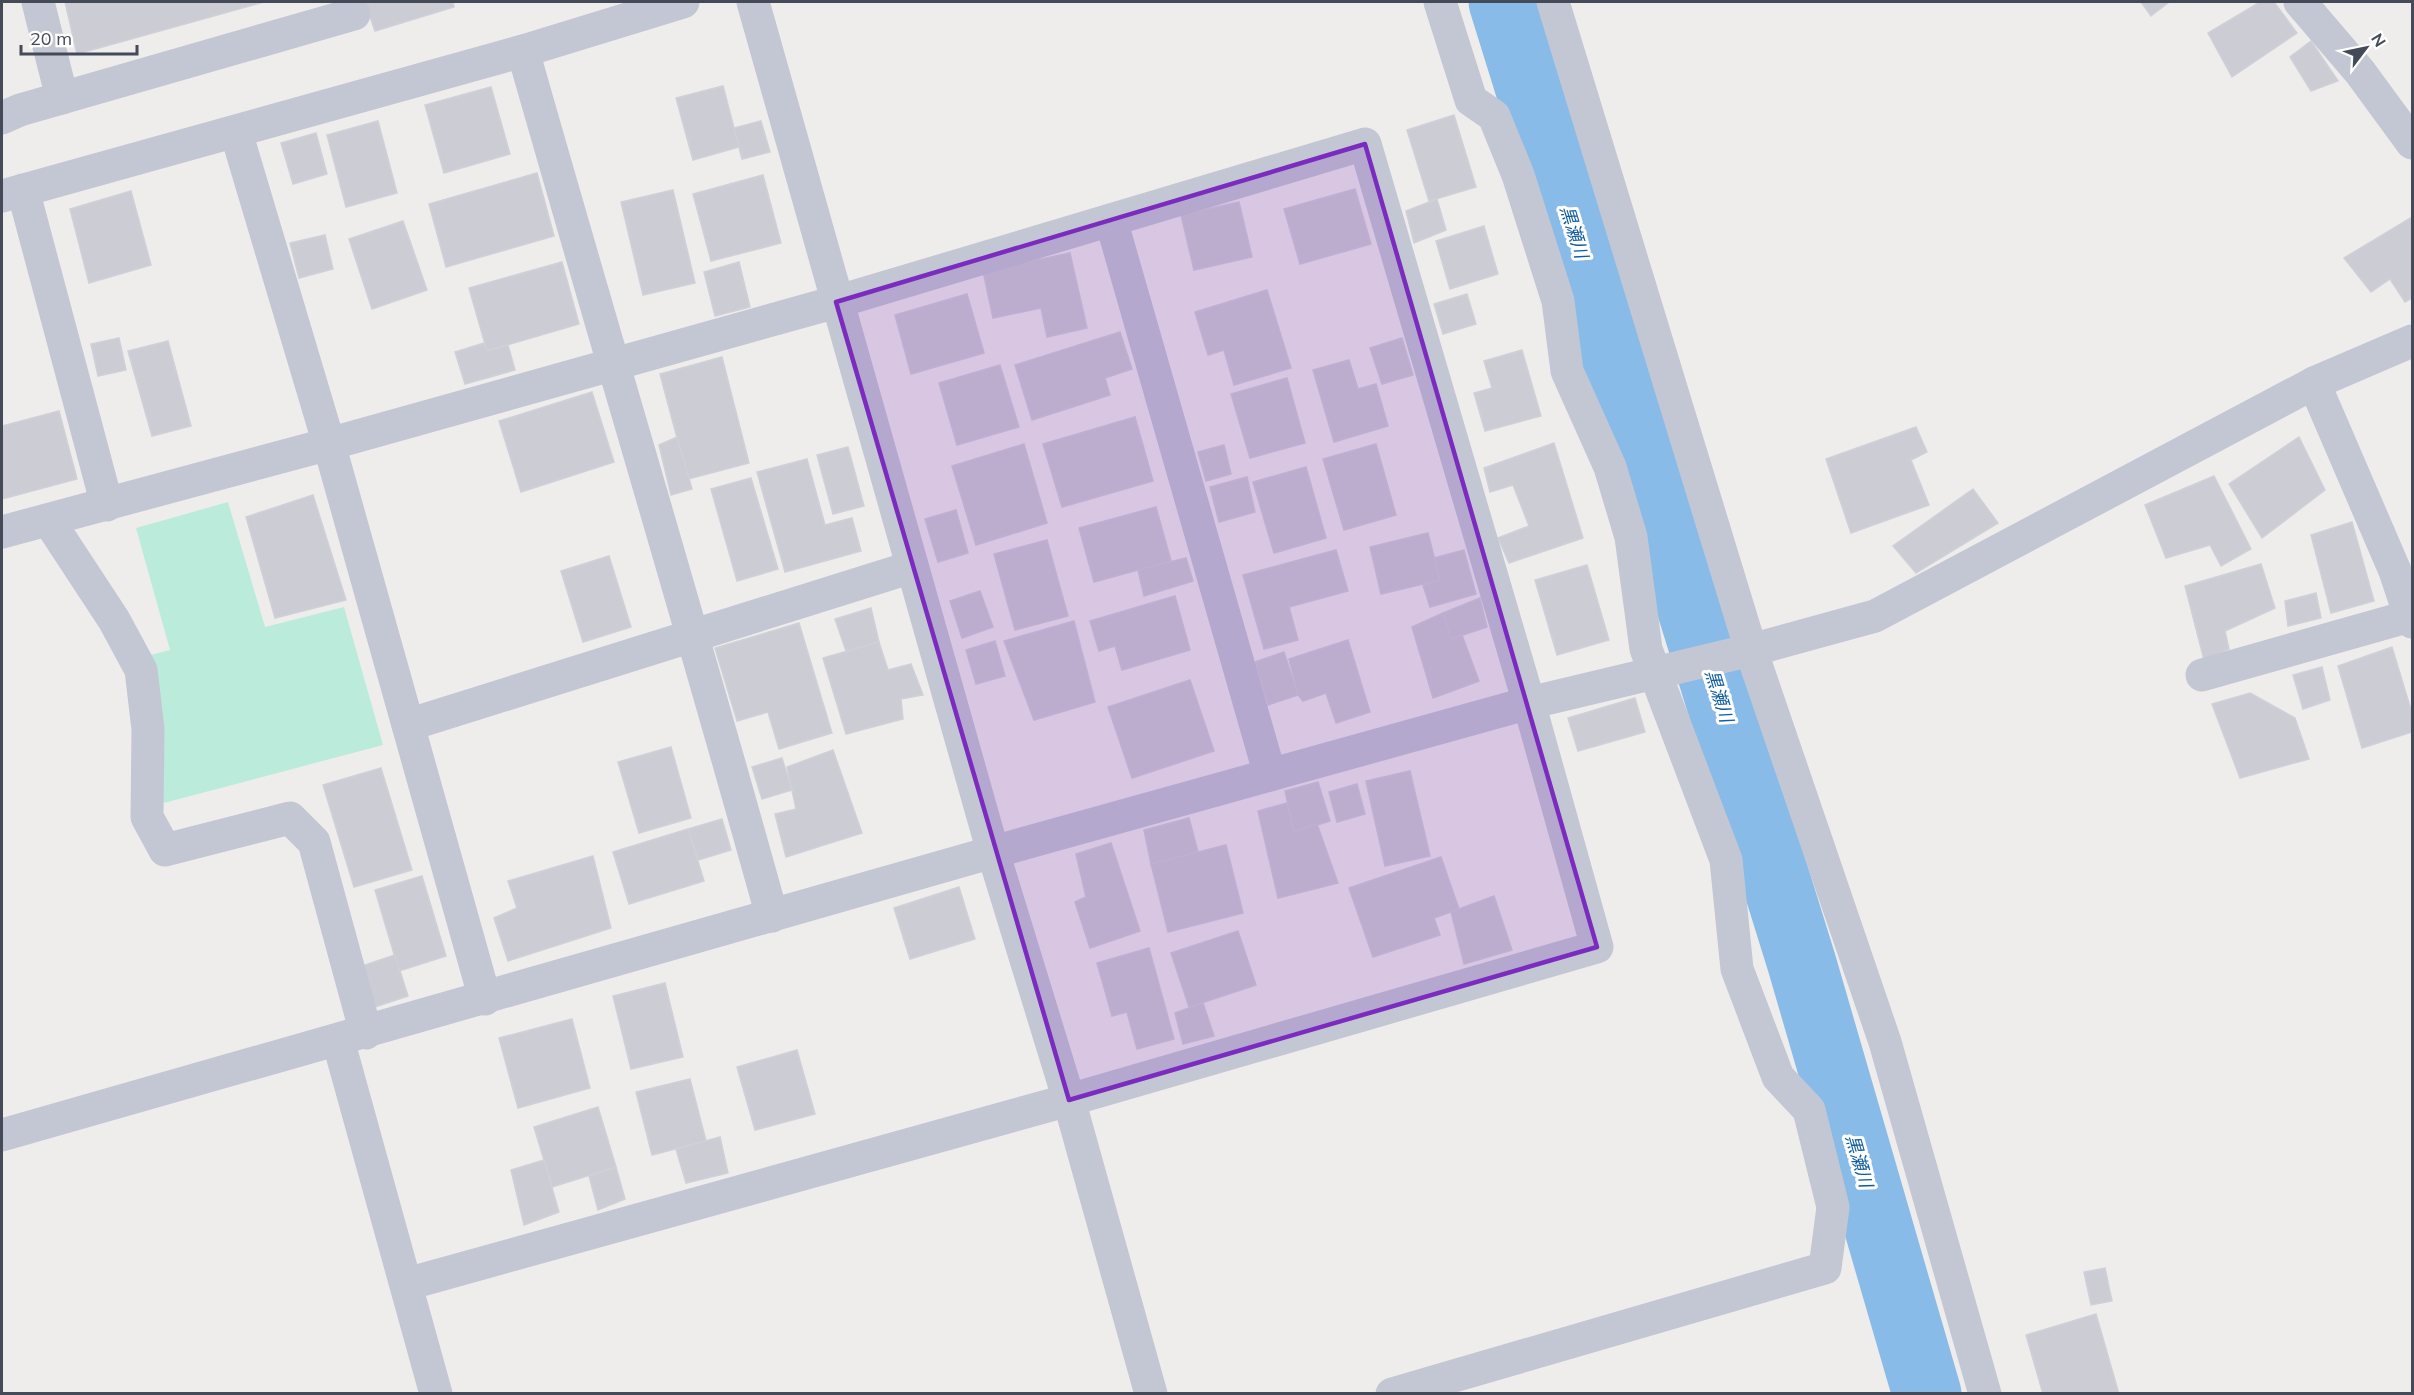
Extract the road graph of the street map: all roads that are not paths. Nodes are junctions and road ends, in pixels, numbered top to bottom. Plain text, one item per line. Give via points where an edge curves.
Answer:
1 (38, 2) edge
2 (682, 2) edge
3 (753, 2) edge
4 (1440, 2) edge
5 (1553, 2) edge
6 (2300, 2) edge
7 (354, 14) dead end
8 (523, 51) junction
9 (62, 98) junction
10 (2, 118) edge
11 (236, 132) junction
12 (2412, 143) edge
13 (12, 193) edge
14 (1111, 220) junction
15 (836, 302) junction
16 (2412, 341) edge
17 (612, 365) junction
18 (2314, 383) junction
19 (329, 444) junction
20 (107, 505) junction
21 (49, 521) junction
22 (2, 532) edge
23 (912, 567) junction
24 (2411, 619) edge
25 (695, 636) junction
26 (1751, 650) junction
27 (1664, 670) junction
28 (2202, 675) dead end
29 (1529, 703) junction
30 (408, 725) junction
31 (1270, 775) junction
32 (993, 852) junction
33 (772, 916) junction
34 (485, 999) junction
35 (352, 1036) junction
36 (1069, 1100) junction
37 (2, 1135) edge
38 (406, 1284) junction
39 (436, 1394) edge
40 (1151, 1394) edge
41 (1392, 1394) edge
42 (1985, 1394) edge

1 - 9 street
2 - 8 street
3 - 15 street
4 - 27 street via 1471,100 1494,116 1518,175 1558,301 1567,371 1610,467 1631,537 1646,649
5 - 26 street
6 - 12 street via 2360,72
7 - 9 street
8 - 11 street
8 - 17 street
9 - 10 street
11 - 13 street
11 - 19 street
13 - 20 street
14 - 15 street
14 - 29 street via 1365,144
14 - 31 street
15 - 17 street
15 - 23 street
16 - 18 street
17 - 19 street
17 - 25 street
18 - 24 street via 2391,560
18 - 26 street via 1875,616
19 - 20 street
19 - 30 street
20 - 21 street
21 - 22 street
21 - 35 street via 114,620 141,670 148,729 147,817 165,850 290,818 314,842
23 - 25 street
23 - 32 street
24 - 28 street
25 - 30 street
25 - 33 street
26 - 27 street
26 - 42 street via 1885,1042
27 - 29 street
27 - 41 street via 1726,860 1737,969 1778,1077 1809,1110 1833,1207 1825,1268
29 - 31 street
29 - 36 street via 1597,947
30 - 34 street
31 - 32 street
32 - 33 street
32 - 36 street
33 - 34 street
34 - 35 street
35 - 37 street
35 - 38 street
36 - 38 street
36 - 40 street
38 - 39 street

